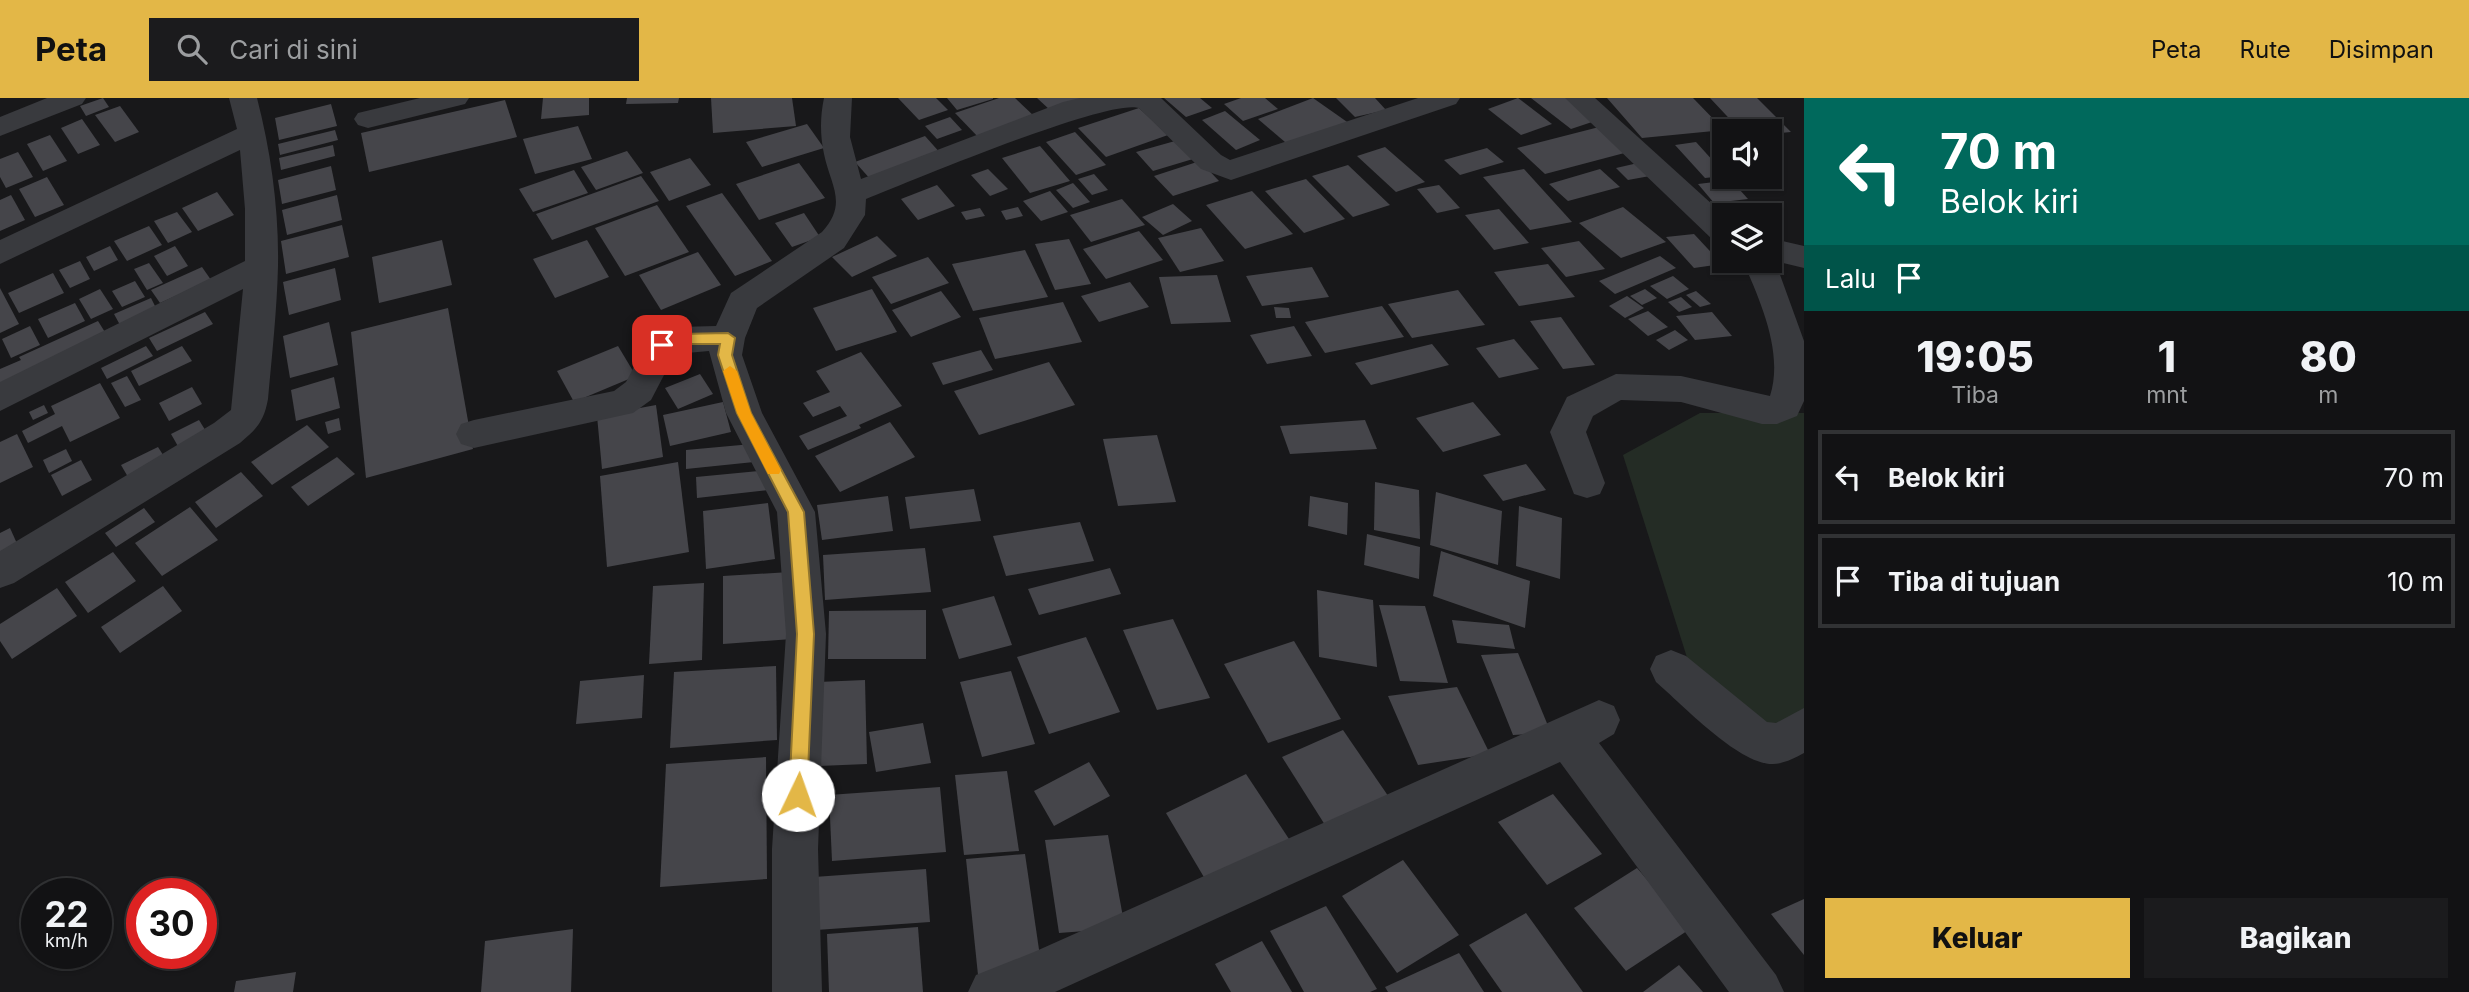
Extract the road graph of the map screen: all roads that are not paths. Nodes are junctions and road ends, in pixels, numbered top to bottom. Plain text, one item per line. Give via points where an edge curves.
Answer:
1 (72, 98) edge
2 (243, 98) edge
3 (455, 98) edge
4 (838, 98) edge
5 (1122, 98) edge
6 (1140, 98) edge
7 (1446, 98) edge
8 (1579, 98) edge
9 (368, 119) dead end
10 (0, 127) edge
11 (253, 132) junction
12 (853, 193) junction
13 (1712, 222) edge
14 (1782, 252) edge
15 (0, 253) edge
16 (1804, 257) edge
17 (262, 266) junction
18 (1763, 273) edge
19 (728, 338) junction
20 (0, 398) edge
21 (474, 434) dead end
22 (1587, 483) dead end
23 (0, 570) edge
24 (1671, 669) dead end
25 (1804, 728) edge
26 (796, 992) edge
27 (993, 992) edge
28 (1759, 992) edge

1 - 10 street
2 - 11 street
3 - 9 street
4 - 12 street via 836,143
5 - 12 street via 1073,108
6 - 7 street via 1211,162 1231,170
8 - 13 street
11 - 15 street
11 - 17 street
12 - 19 street via 845,229 743,301
14 - 16 street
17 - 20 street
17 - 23 street via 247,417
18 - 22 street via 1793,373 1786,406 1762,410 1681,389 1616,387 1579,407 1568,432
19 - 21 street via 679,339 662,345 639,391 621,403
19 - 26 street via 725,355 744,413 796,512 806,634 795,849
24 - 25 street via 1755,740 1782,745
27 - 28 street via 1583,729

